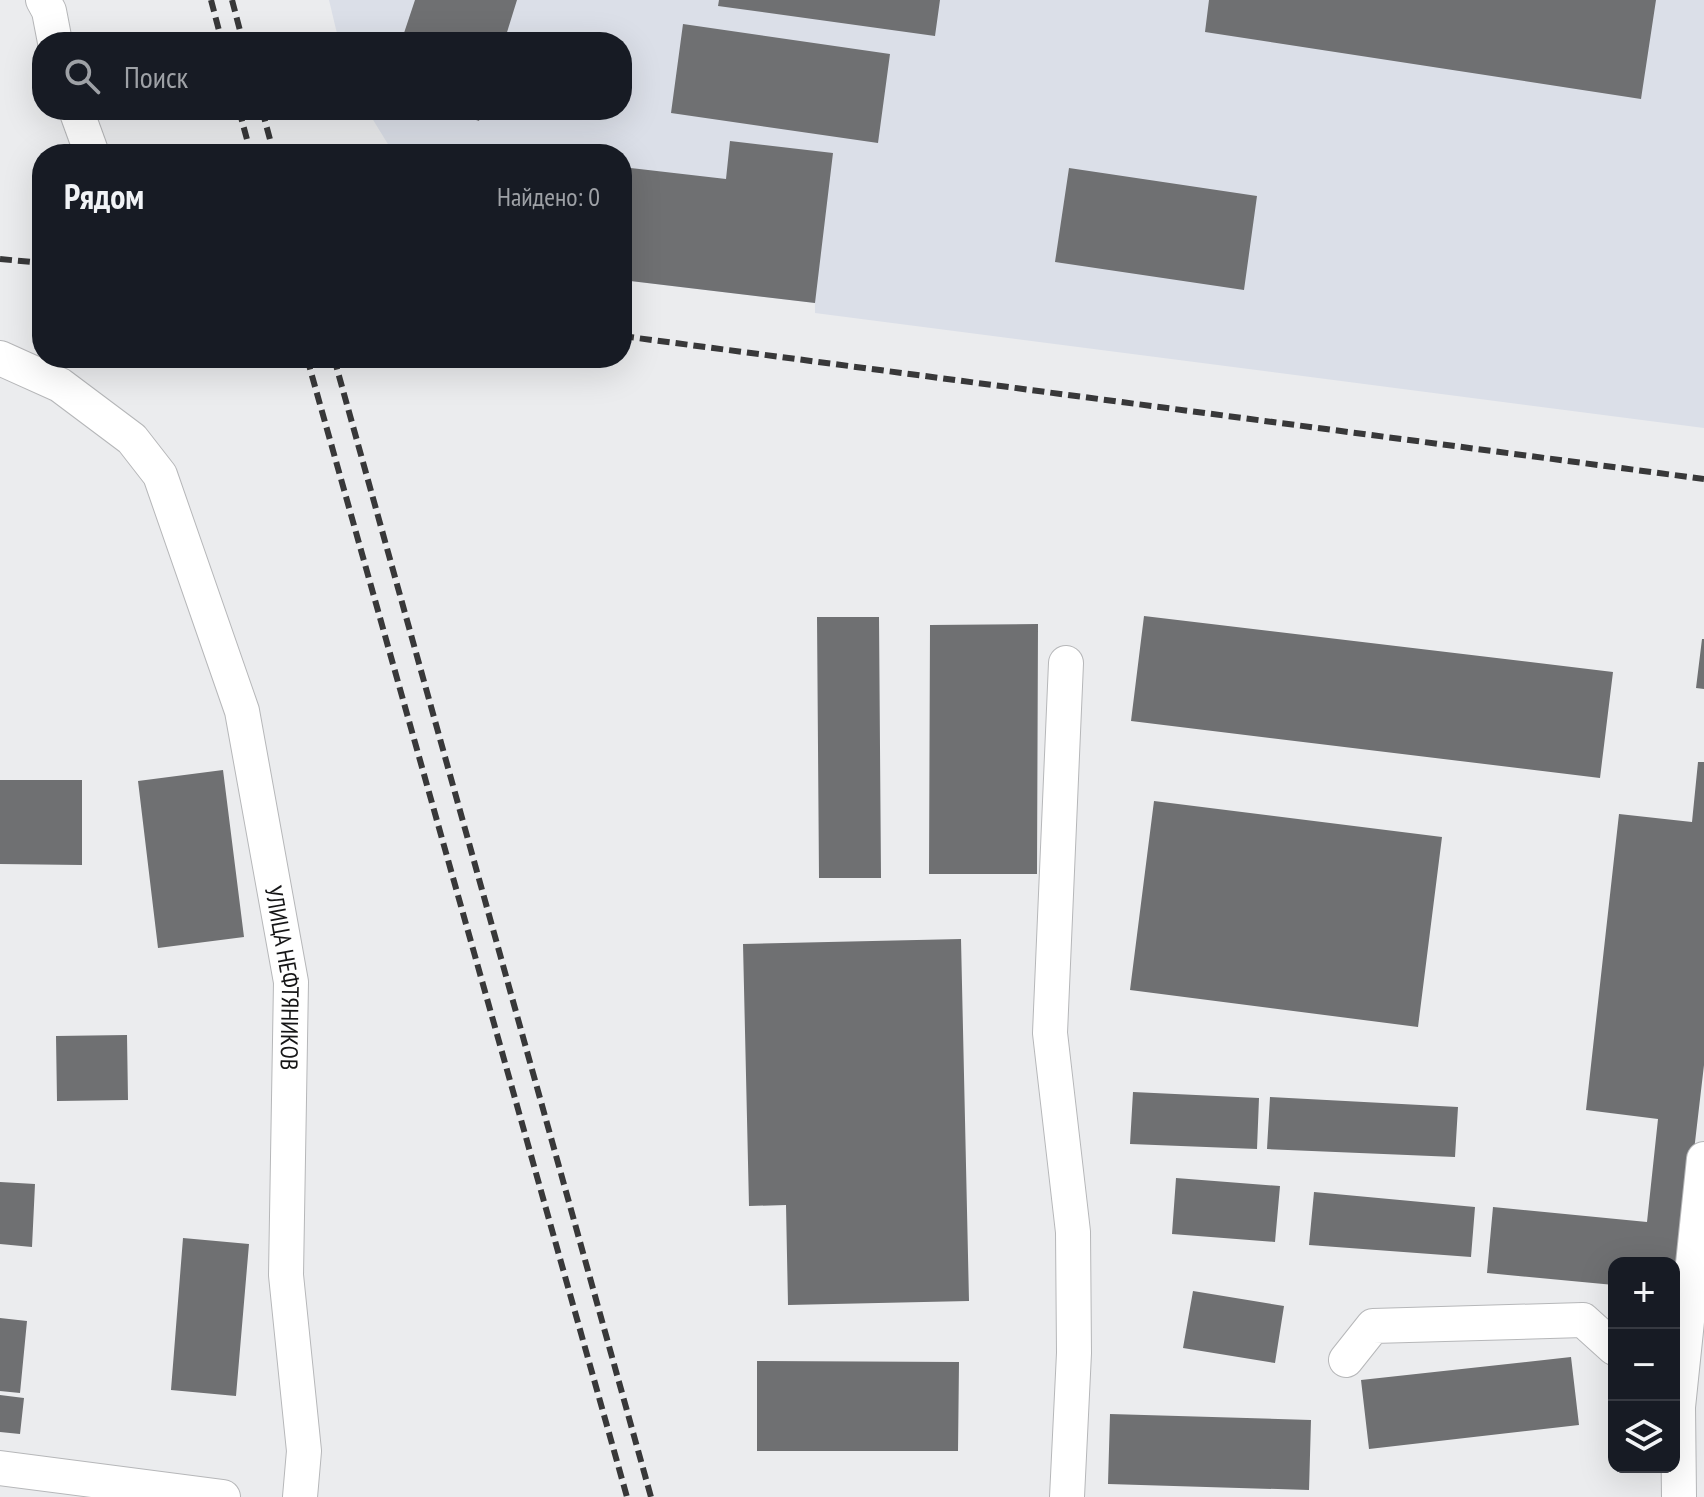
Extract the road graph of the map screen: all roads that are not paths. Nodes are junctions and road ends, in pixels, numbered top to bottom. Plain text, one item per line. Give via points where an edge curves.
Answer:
1 (43, 0) edge
2 (53, 32) edge
3 (80, 120) edge
4 (88, 144) edge
5 (0, 358) edge
6 (1066, 663) dead end
7 (1704, 1159) edge
8 (1608, 1343) edge
9 (1346, 1360) dead end
10 (1676, 1401) edge
11 (0, 1468) edge
12 (1678, 1473) edge
13 (223, 1497) edge
14 (300, 1497) edge
15 (1067, 1497) edge
16 (1679, 1497) edge

1 - 2 street
3 - 4 street
5 - 14 street, УЛИЦА НЕФТЯНИКОВ via 60,385 132,439 160,475 242,711 291,982 286,1275 304,1451
6 - 15 street via 1050,1033 1073,1232
7 - 10 street
8 - 9 street via 1583,1320 1373,1326
11 - 13 street
12 - 16 street

